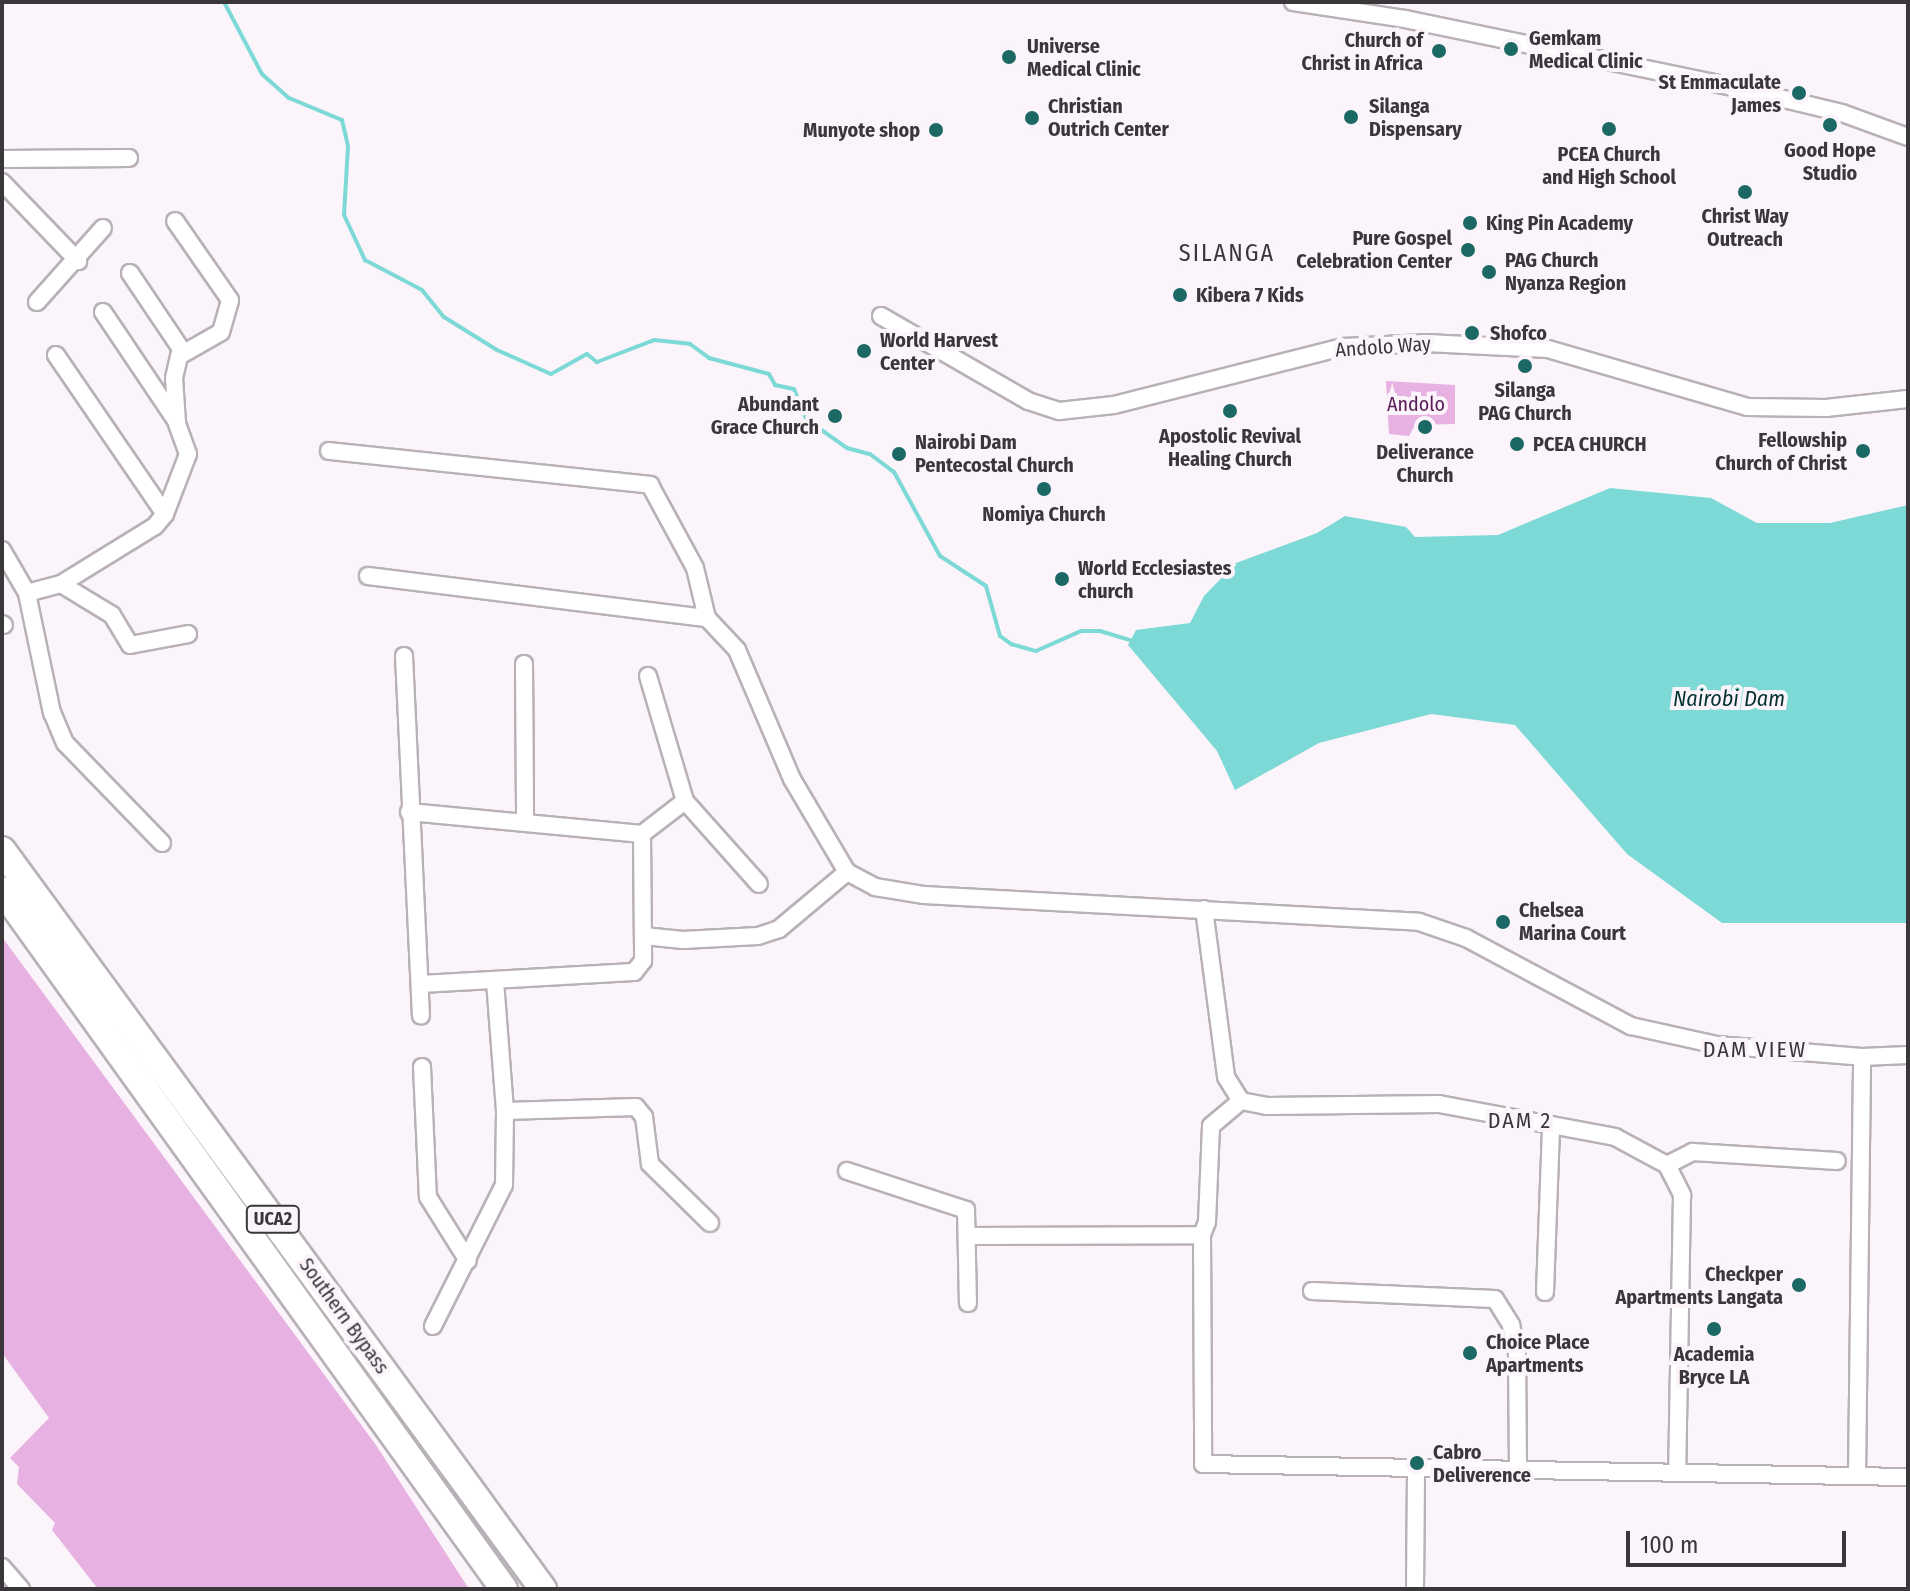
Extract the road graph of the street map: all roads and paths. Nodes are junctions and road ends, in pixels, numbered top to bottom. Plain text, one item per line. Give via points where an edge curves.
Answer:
1 (1293, 2) edge
2 (1324, 5) edge
3 (1908, 137) edge
4 (129, 158) dead end
5 (2, 159) edge
6 (2, 182) edge
7 (175, 221) dead end
8 (103, 228) dead end
9 (78, 261) junction
10 (130, 273) dead end
11 (37, 302) dead end
12 (103, 312) dead end
13 (881, 316) dead end
14 (183, 352) junction
15 (56, 355) dead end
16 (1908, 399) edge
17 (177, 423) junction
18 (329, 451) dead end
19 (165, 514) junction
20 (2, 550) edge
21 (368, 576) dead end
22 (61, 584) junction
23 (27, 593) junction
24 (707, 618) junction
25 (188, 634) dead end
26 (404, 656) dead end
27 (524, 664) dead end
28 (648, 676) dead end
29 (685, 801) junction
30 (409, 812) junction
31 (525, 822) junction
32 (642, 834) junction
33 (162, 843) dead end
34 (2, 850) edge
35 (847, 872) junction
36 (759, 884) dead end
37 (2, 890) edge
38 (1204, 909) junction
39 (644, 936) junction
40 (495, 982) junction
41 (420, 984) junction
42 (421, 1016) dead end
43 (1908, 1055) edge
44 (1862, 1057) junction
45 (422, 1067) dead end
46 (1241, 1101) junction
47 (505, 1111) junction
48 (1551, 1125) junction
49 (1837, 1161) dead end
50 (1667, 1165) junction
51 (847, 1171) dead end
52 (710, 1223) dead end
53 (1202, 1235) junction
54 (968, 1236) junction
55 (468, 1261) junction
56 (1312, 1291) dead end
57 (1545, 1292) dead end
58 (968, 1303) dead end
59 (433, 1326) dead end
60 (1416, 1470) junction
61 (1518, 1470) junction
62 (1677, 1471) junction
63 (1857, 1476) junction
64 (1908, 1477) edge
65 (487, 1514) junction
66 (469, 1540) junction
67 (2, 1567) edge
68 (21, 1589) edge
69 (485, 1589) edge
70 (504, 1589) edge
71 (543, 1589) edge
72 (554, 1589) edge
73 (1415, 1589) edge

1 - 2 street
2 - 3 street via 1738,88 1842,113
4 - 5 street
6 - 9 street
7 - 14 street via 230,300 221,332
8 - 9 street
9 - 11 street
10 - 14 street
12 - 17 street
13 - 16 street, Andolo Way via 1028,401 1059,411 1114,405 1344,347 1426,343 1548,349 1747,407 1826,408
14 - 17 street via 174,378
15 - 19 street
17 - 19 street via 188,454
18 - 24 street via 650,485 695,568
19 - 22 street via 155,526
20 - 23 street
21 - 24 street
22 - 23 street
22 - 25 street via 112,615 130,645
23 - 33 street via 52,713 65,743
24 - 35 street via 737,650 792,779
26 - 30 street
27 - 31 street
28 - 29 street
29 - 32 street
29 - 36 street
30 - 31 street
30 - 41 street
31 - 32 street
32 - 39 street
34 - 65 highway, Southern Bypass / UCA2
35 - 38 street via 875,887 924,895
35 - 39 street via 779,929 758,936
37 - 66 highway, Southern Bypass / UCA2
38 - 44 street via 1419,922 1466,938 1631,1026 1717,1045
38 - 46 street via 1226,1077
39 - 40 street via 643,961 628,975
40 - 41 street
40 - 47 street
41 - 42 street
43 - 44 street
44 - 63 street
45 - 55 street via 428,1197
46 - 48 street via 1267,1106 1439,1104
46 - 53 street via 1211,1126
47 - 52 street via 636,1107 644,1117 650,1164
47 - 55 street via 504,1185
48 - 50 street via 1615,1137
48 - 57 street
49 - 50 street via 1693,1152
50 - 62 street via 1682,1195
51 - 54 street via 961,1206 968,1214
53 - 54 street
53 - 60 street via 1203,1464
54 - 58 street
55 - 59 street
56 - 61 street via 1495,1299 1511,1325 1517,1353
60 - 61 street
60 - 73 street
61 - 62 street
62 - 63 street
63 - 64 street
65 - 71 highway, Southern Bypass / UCA2
65 - 72 highway
66 - 69 highway
66 - 70 highway, Southern Bypass / UCA2
67 - 68 street

